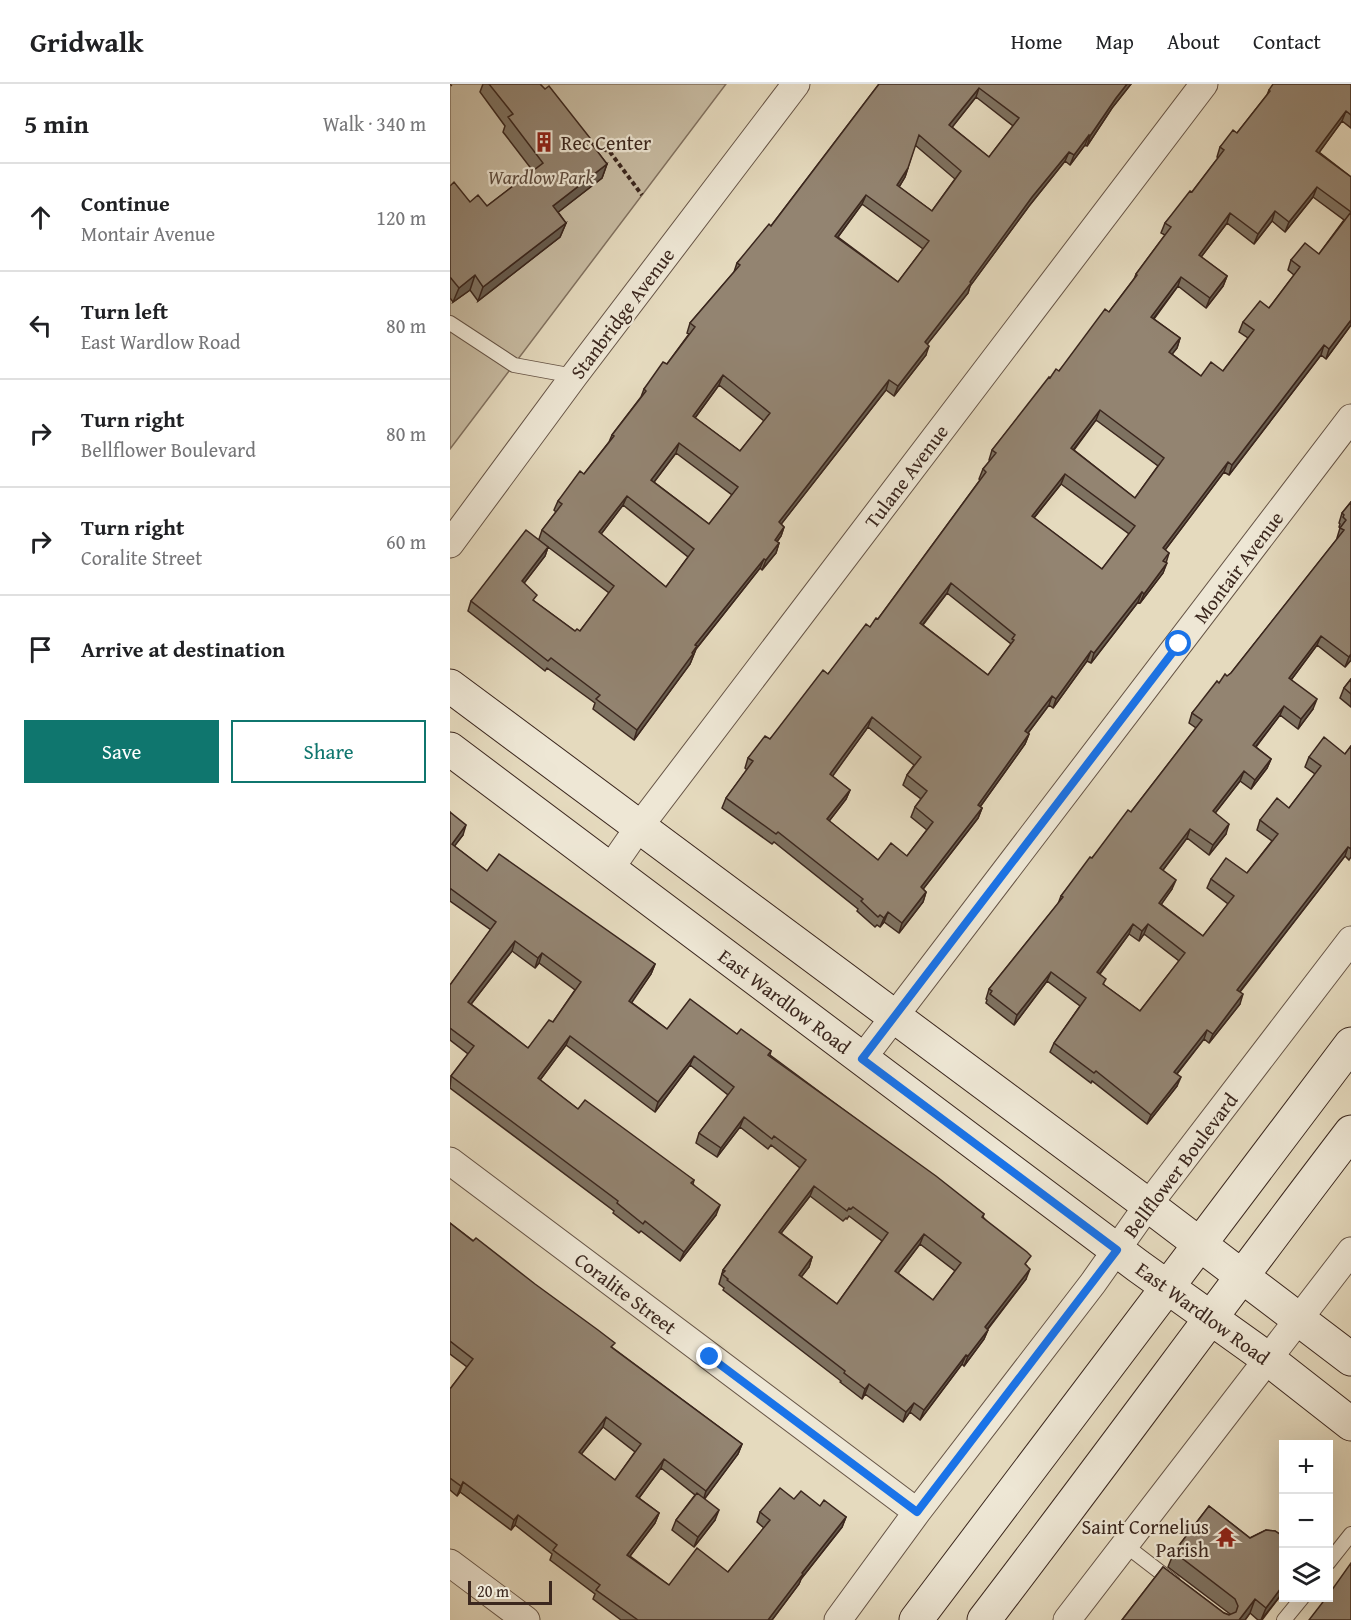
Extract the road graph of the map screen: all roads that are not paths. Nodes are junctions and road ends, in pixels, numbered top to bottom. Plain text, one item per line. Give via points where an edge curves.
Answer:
1 (796, 84) edge
2 (1203, 84) edge
3 (450, 323) edge
4 (574, 376) junction
5 (1351, 418) edge
6 (450, 544) edge
7 (450, 686) edge
8 (450, 749) edge
9 (639, 827) junction
10 (610, 869) junction
11 (1351, 940) edge
12 (894, 1017) junction
13 (1351, 1044) edge
14 (862, 1059) junction
15 (1351, 1132) edge
16 (450, 1161) edge
17 (1149, 1205) junction
18 (1200, 1244) junction
19 (1117, 1250) junction
20 (1351, 1251) edge
21 (1242, 1275) junction
22 (1168, 1288) junction
23 (1210, 1319) junction
24 (1299, 1320) junction
25 (1268, 1359) junction
26 (1351, 1359) edge
27 (1351, 1424) edge
28 (917, 1512) junction
29 (1351, 1534) edge
30 (1125, 1545) junction
31 (1333, 1558) edge
32 (450, 1563) edge
33 (1187, 1592) edge
34 (1299, 1602) edge
35 (525, 1620) edge
36 (838, 1620) edge
37 (916, 1620) edge
38 (984, 1620) edge
39 (1067, 1620) edge
40 (1284, 1620) edge

1 - 4 street, Stanbridge Avenue
2 - 9 street, Tulane Avenue
3 - 4 lane via 514,365
4 - 6 street, Stanbridge Avenue
5 - 12 street, Montair Avenue
7 - 9 main road
8 - 10 main road, East Wardlow Road
9 - 10 street, Tulane Avenue
9 - 12 main road
10 - 14 main road, East Wardlow Road
11 - 17 street, Bellflower Boulevard
12 - 14 street, Montair Avenue
12 - 17 main road
13 - 18 main road
14 - 19 main road, East Wardlow Road
15 - 21 main road
16 - 28 street, Coralite Street
17 - 18 main road
17 - 19 street, Bellflower Boulevard
18 - 21 main road
18 - 22 main road
19 - 22 main road, East Wardlow Road
19 - 28 street, Bellflower Boulevard
20 - 24 street
21 - 23 main road
21 - 24 main road
22 - 23 main road, East Wardlow Road
22 - 37 main road
23 - 25 main road, East Wardlow Road
23 - 38 main road
24 - 25 street
24 - 26 main road
25 - 27 main road, East Wardlow Road
25 - 30 street
28 - 36 street, Bellflower Boulevard
29 - 31 lane
30 - 33 lane
30 - 39 street
32 - 35 street
34 - 40 lane

